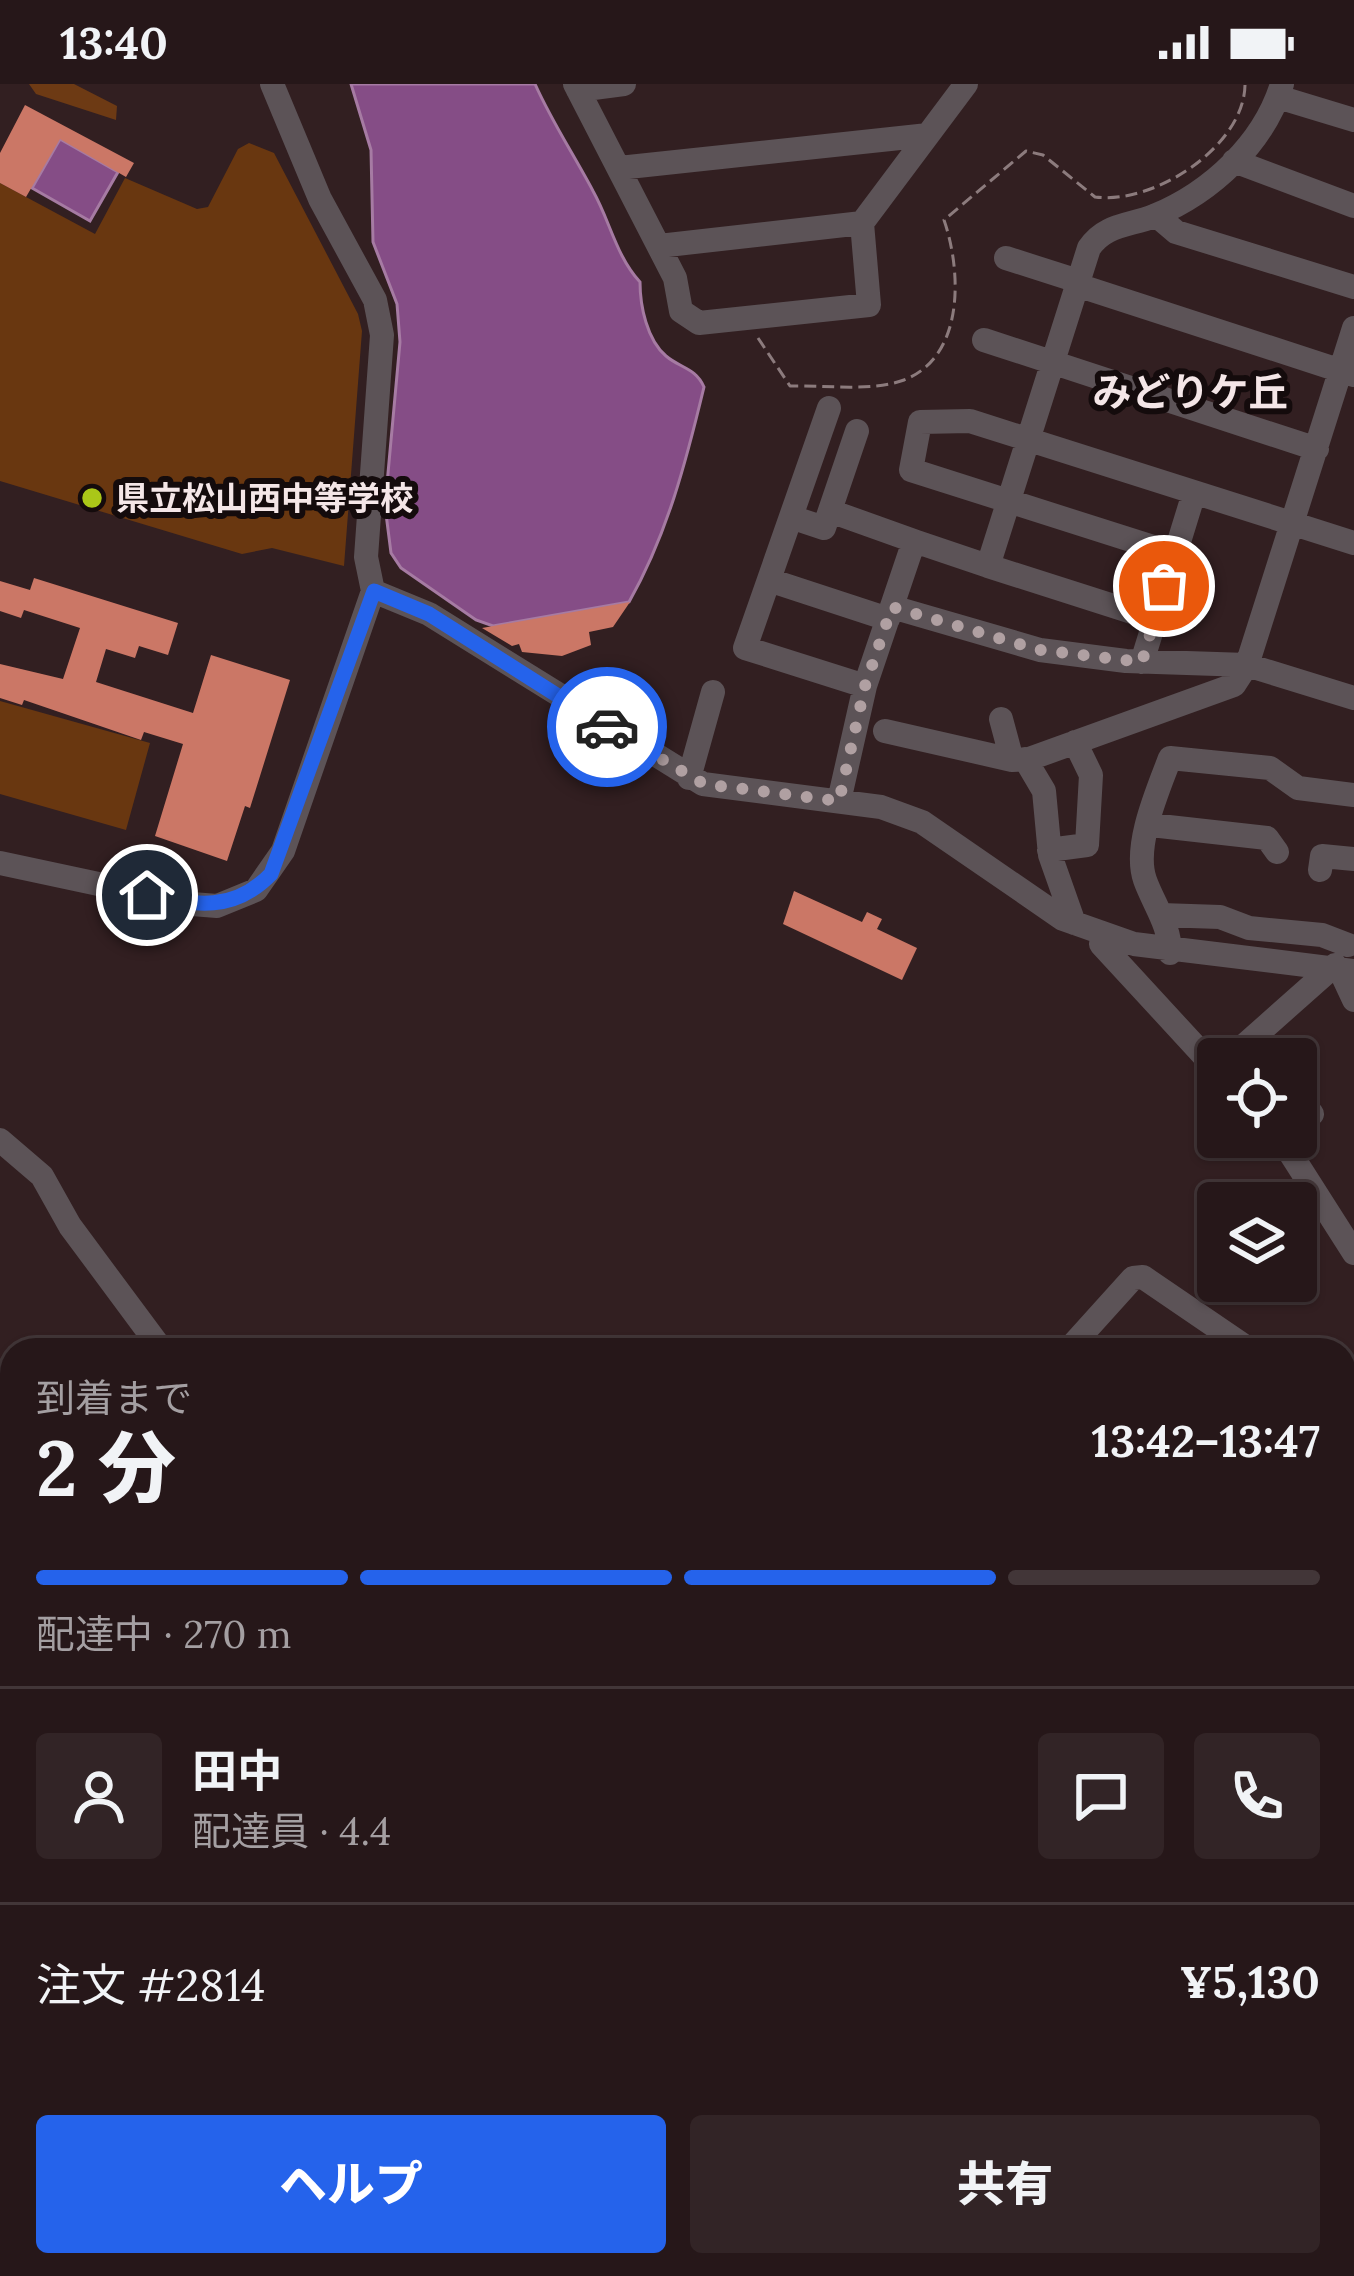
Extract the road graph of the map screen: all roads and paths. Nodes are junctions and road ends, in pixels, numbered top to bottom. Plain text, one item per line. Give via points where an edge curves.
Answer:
1 (272, 84) edge
2 (624, 84) edge
3 (966, 84) edge
4 (1245, 84) edge
5 (576, 87) edge
6 (1280, 90) edge
7 (1354, 120) edge
8 (928, 135) junction
9 (1234, 161) junction
10 (619, 169) junction
11 (1354, 206) edge
12 (1156, 215) junction
13 (862, 223) junction
14 (659, 246) junction
15 (1006, 258) dead end
16 (1078, 283) junction
17 (1354, 287) edge
18 (1354, 328) edge
19 (756, 333) dead end
20 (984, 340) dead end
21 (1053, 363) junction
22 (1347, 372) edge
23 (829, 408) dead end
24 (857, 431) dead end
25 (1029, 438) junction
26 (1316, 449) junction
27 (1194, 493) junction
28 (1009, 500) junction
29 (830, 512) junction
30 (791, 517) junction
31 (1294, 524) junction
32 (914, 542) junction
33 (1354, 543) edge
34 (1174, 554) junction
35 (988, 566) junction
36 (769, 580) junction
37 (374, 591) junction
38 (890, 613) junction
39 (1154, 619) junction
40 (1015, 644) junction
41 (1142, 662) junction
42 (1247, 665) junction
43 (1007, 670) dead end
44 (865, 686) junction
45 (713, 692) dead end
46 (1354, 698) edge
47 (1000, 719) dead end
48 (885, 730) dead end
49 (1075, 742) junction
50 (1018, 760) junction
51 (689, 778) junction
52 (1354, 796) edge
53 (839, 801) junction
54 (1151, 825) junction
55 (1049, 850) junction
56 (1277, 852) dead end
57 (1354, 859) edge
58 (0, 862) edge
59 (1320, 870) dead end
60 (1161, 915) junction
61 (1074, 923) junction
62 (1102, 934) junction
63 (1170, 952) junction
64 (1345, 960) edge
65 (1354, 1000) edge
66 (1253, 1037) edge
67 (1197, 1047) edge
68 (0, 1141) edge
69 (1293, 1158) edge
70 (1354, 1253) edge
71 (153, 1338) edge
72 (1079, 1338) edge
73 (1228, 1338) edge

1 - 37 street via 380,318 366,557
2 - 5 street
3 - 8 street
4 - 19 path via 1243,106 1223,138 1150,190 1095,196 1026,151 944,220 958,260 951,319 936,355 904,380 790,386
5 - 10 street
6 - 7 street
6 - 9 street via 1256,142
8 - 10 street
8 - 13 street
9 - 11 street
9 - 12 street
10 - 14 street
12 - 16 street via 1099,234
12 - 17 street via 1176,232
13 - 14 street
13 - 14 street via 869,305 690,321
15 - 16 street
16 - 21 street
16 - 22 street
18 - 22 street
20 - 21 street
21 - 25 street
21 - 26 street
22 - 26 street
23 - 30 street
24 - 29 street via 855,464
25 - 27 street
25 - 28 street
25 - 28 street via 970,422 920,422 911,470
26 - 31 street
27 - 31 street
27 - 34 street
28 - 34 street
28 - 35 street
29 - 30 street via 824,528
29 - 32 street
30 - 36 street
31 - 33 street
31 - 42 street
32 - 35 street
32 - 38 street
34 - 39 street
35 - 39 street
36 - 38 street
36 - 44 street via 745,648
37 - 51 street via 429,614
37 - 58 street via 283,851 256,890 217,906 192,904
38 - 40 street
38 - 44 street
39 - 41 street
40 - 41 street
40 - 43 street
41 - 42 street
42 - 46 street
42 - 49 street via 1234,685
44 - 53 street
45 - 51 street
47 - 50 street
48 - 50 street
49 - 50 street
49 - 55 street via 1091,775 1087,845
50 - 55 street via 1044,791
51 - 53 street
52 - 54 street via 1298,788 1270,768 1170,758
53 - 61 street via 922,822
54 - 56 street via 1268,838
54 - 60 street via 1142,874
55 - 61 street
57 - 59 street via 1322,856
60 - 63 street
60 - 64 street via 1322,935
61 - 62 street
62 - 63 street
62 - 67 street via 1101,944
63 - 64 street
64 - 65 street
64 - 66 street
68 - 71 street via 42,1176
69 - 70 street
72 - 73 street via 1133,1278 1152,1279

